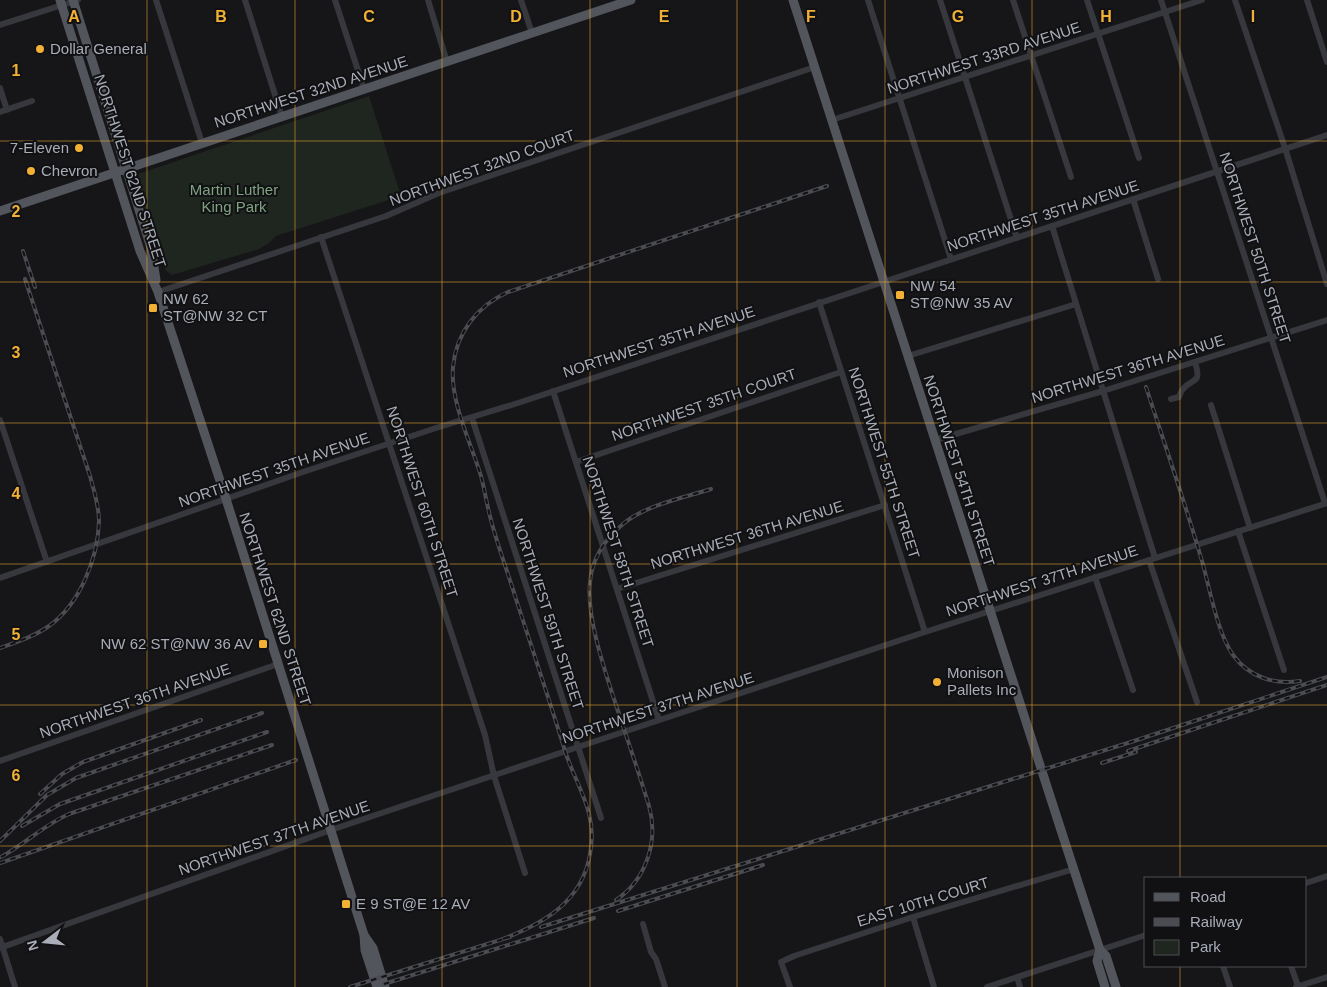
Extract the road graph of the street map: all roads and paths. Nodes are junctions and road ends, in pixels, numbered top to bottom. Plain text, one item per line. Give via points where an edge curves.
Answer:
1 (156, 0) edge
2 (245, 0) edge
3 (335, 0) edge
4 (428, 0) edge
5 (521, 0) edge
6 (631, 0) edge
7 (793, 0) edge
8 (868, 0) edge
9 (940, 0) edge
10 (1013, 0) edge
11 (1087, 0) edge
12 (1161, 0) edge
13 (1202, 0) edge
14 (1234, 0) edge
15 (1308, 0) edge
16 (75, 1) edge
17 (61, 3) edge
18 (610, 3) edge
19 (1165, 12) junction
20 (0, 25) edge
21 (532, 33) junction
22 (1098, 35) junction
23 (1031, 56) junction
24 (447, 62) junction
25 (1327, 62) edge
26 (815, 67) junction
27 (965, 76) junction
28 (0, 88) edge
29 (364, 90) junction
30 (899, 98) junction
31 (32, 101) dead end
32 (3, 111) edge
33 (282, 117) junction
34 (832, 120) junction
35 (1327, 135) edge
36 (202, 142) junction
37 (1285, 148) junction
38 (1139, 158) dead end
39 (126, 168) junction
40 (1216, 170) junction
41 (115, 172) junction
42 (1071, 177) dead end
43 (1133, 200) junction
44 (0, 211) edge
45 (1052, 226) junction
46 (322, 237) junction
47 (1017, 238) junction
48 (951, 259) junction
49 (1158, 279) dead end
50 (884, 282) junction
51 (1327, 284) edge
52 (158, 292) junction
53 (819, 302) junction
54 (1076, 304) junction
55 (1327, 320) edge
56 (1271, 338) junction
57 (908, 356) junction
58 (1194, 362) junction
59 (840, 372) junction
60 (553, 391) junction
61 (1103, 391) junction
62 (1171, 399) dead end
63 (1211, 405) dead end
64 (472, 418) junction
65 (0, 420) edge
66 (935, 440) junction
67 (390, 443) junction
68 (576, 462) junction
69 (226, 499) junction
70 (1326, 503) edge
71 (885, 505) junction
72 (1250, 528) junction
73 (1238, 531) junction
74 (1152, 559) junction
75 (47, 562) junction
76 (1095, 577) junction
77 (0, 578) edge
78 (617, 588) junction
79 (989, 612) junction
80 (925, 632) junction
81 (278, 664) junction
82 (1284, 670) dead end
83 (1134, 690) dead end
84 (1197, 702) dead end
85 (659, 720) junction
86 (578, 747) junction
87 (0, 762) edge
88 (494, 776) junction
89 (601, 818) dead end
90 (331, 830) junction
91 (1074, 869) junction
92 (525, 873) dead end
93 (1327, 876) edge
94 (1307, 883) edge
95 (913, 917) junction
96 (643, 924) dead end
97 (1144, 936) edge
98 (0, 939) edge
99 (1, 947) edge
100 (1100, 950) junction
101 (1223, 967) edge
102 (1291, 967) edge
103 (1017, 977) junction
104 (1327, 977) edge
105 (378, 981) edge
106 (15, 987) edge
107 (385, 987) edge
108 (665, 987) edge
109 (790, 987) edge
110 (934, 987) edge
111 (987, 987) edge
112 (1020, 987) edge
113 (1105, 987) edge
114 (1116, 987) edge
115 (1230, 987) edge
116 (1297, 987) edge

1 - 36 street
2 - 33 street
3 - 29 street
4 - 24 street
5 - 21 street
6 - 18 main road, NORTHWEST 32ND AVENUE
7 - 26 main road, NORTHWEST 54TH STREET
8 - 30 street
9 - 27 street
10 - 23 street
11 - 22 street
12 - 19 street, NORTHWEST 50TH STREET
13 - 19 street, NORTHWEST 33RD AVENUE
14 - 37 street
15 - 25 street
16 - 17 street
16 - 39 main road, NORTHWEST 62ND STREET
17 - 20 street
17 - 41 main road, NORTHWEST 62ND STREET
18 - 21 main road, NORTHWEST 32ND AVENUE
19 - 22 street, NORTHWEST 33RD AVENUE
19 - 40 street, NORTHWEST 50TH STREET
21 - 24 main road, NORTHWEST 32ND AVENUE
22 - 23 street, NORTHWEST 33RD AVENUE
22 - 38 street
23 - 27 street, NORTHWEST 33RD AVENUE
23 - 42 street
24 - 29 main road, NORTHWEST 32ND AVENUE
26 - 34 main road, NORTHWEST 54TH STREET
26 - 46 street, NORTHWEST 32ND COURT via 439,193 386,216
27 - 30 street, NORTHWEST 33RD AVENUE
27 - 47 street
28 - 32 street
29 - 33 main road, NORTHWEST 32ND AVENUE
30 - 34 street, NORTHWEST 33RD AVENUE
30 - 48 street
31 - 32 street
33 - 36 main road, NORTHWEST 32ND AVENUE
34 - 50 main road, NORTHWEST 54TH STREET
35 - 37 street, NORTHWEST 35TH AVENUE
36 - 39 main road, NORTHWEST 32ND AVENUE
37 - 40 street, NORTHWEST 35TH AVENUE
37 - 51 street
39 - 41 main road, NORTHWEST 32ND AVENUE
39 - 52 main road, NORTHWEST 62ND STREET via 151,248
40 - 43 street, NORTHWEST 35TH AVENUE
40 - 56 street, NORTHWEST 50TH STREET
41 - 44 main road, NORTHWEST 32ND AVENUE
41 - 52 main road, NORTHWEST 62ND STREET via 140,251
43 - 45 street, NORTHWEST 35TH AVENUE
43 - 49 street
45 - 47 street, NORTHWEST 35TH AVENUE
45 - 54 street
46 - 52 street, NORTHWEST 32ND COURT
46 - 67 street, NORTHWEST 60TH STREET
47 - 48 street, NORTHWEST 35TH AVENUE
48 - 50 street, NORTHWEST 35TH AVENUE
50 - 53 street, NORTHWEST 35TH AVENUE
50 - 57 main road, NORTHWEST 54TH STREET
52 - 69 main road, NORTHWEST 62ND STREET
53 - 59 street, NORTHWEST 55TH STREET
53 - 60 street, NORTHWEST 35TH AVENUE
54 - 57 street
54 - 61 street
55 - 56 street, NORTHWEST 36TH AVENUE
56 - 58 street, NORTHWEST 36TH AVENUE
56 - 70 street, NORTHWEST 50TH STREET
57 - 66 main road, NORTHWEST 54TH STREET
58 - 61 street, NORTHWEST 36TH AVENUE
58 - 62 street via 1198,374 1195,381
59 - 68 street, NORTHWEST 35TH COURT
59 - 71 street, NORTHWEST 55TH STREET
60 - 64 street, NORTHWEST 35TH AVENUE
60 - 68 street, NORTHWEST 58TH STREET
61 - 66 street, NORTHWEST 36TH AVENUE
61 - 74 street
63 - 72 street
64 - 67 street, NORTHWEST 35TH AVENUE
64 - 86 street, NORTHWEST 59TH STREET
65 - 75 street
66 - 79 main road, NORTHWEST 54TH STREET
67 - 69 street, NORTHWEST 35TH AVENUE
67 - 88 street, NORTHWEST 60TH STREET via 485,735
68 - 78 street, NORTHWEST 58TH STREET
69 - 75 street, NORTHWEST 35TH AVENUE
69 - 81 main road, NORTHWEST 62ND STREET
70 - 72 street, NORTHWEST 37TH AVENUE
71 - 78 street, NORTHWEST 36TH AVENUE
71 - 80 street, NORTHWEST 55TH STREET
72 - 73 street, NORTHWEST 37TH AVENUE
73 - 74 street, NORTHWEST 37TH AVENUE
73 - 82 street
74 - 76 street, NORTHWEST 37TH AVENUE
74 - 84 street
75 - 77 street, NORTHWEST 35TH AVENUE
76 - 79 street, NORTHWEST 37TH AVENUE
76 - 83 street
78 - 85 street, NORTHWEST 58TH STREET
79 - 80 street, NORTHWEST 37TH AVENUE
79 - 91 main road, NORTHWEST 54TH STREET
80 - 85 street, NORTHWEST 37TH AVENUE
81 - 87 street, NORTHWEST 36TH AVENUE
81 - 90 main road, NORTHWEST 62ND STREET
85 - 86 street, NORTHWEST 37TH AVENUE
86 - 88 street, NORTHWEST 37TH AVENUE
86 - 89 street, NORTHWEST 59TH STREET
88 - 90 street, NORTHWEST 37TH AVENUE
88 - 92 street, NORTHWEST 60TH STREET
90 - 99 street, NORTHWEST 37TH AVENUE
90 - 105 main road, NORTHWEST 62ND STREET via 364,935 373,948
91 - 95 street, EAST 10TH COURT
91 - 100 main road, NORTHWEST 54TH STREET
93 - 94 street
95 - 109 street, EAST 10TH COURT via 781,962
95 - 110 street
96 - 108 street
97 - 100 street
98 - 99 street
99 - 106 street
100 - 103 street
100 - 113 main road, NORTHWEST 54TH STREET via 1097,961
100 - 114 main road, NORTHWEST 54TH STREET via 1106,956
101 - 115 street
102 - 116 street
103 - 111 street
103 - 112 street
104 - 116 street
105 - 107 main road, NORTHWEST 62ND STREET

